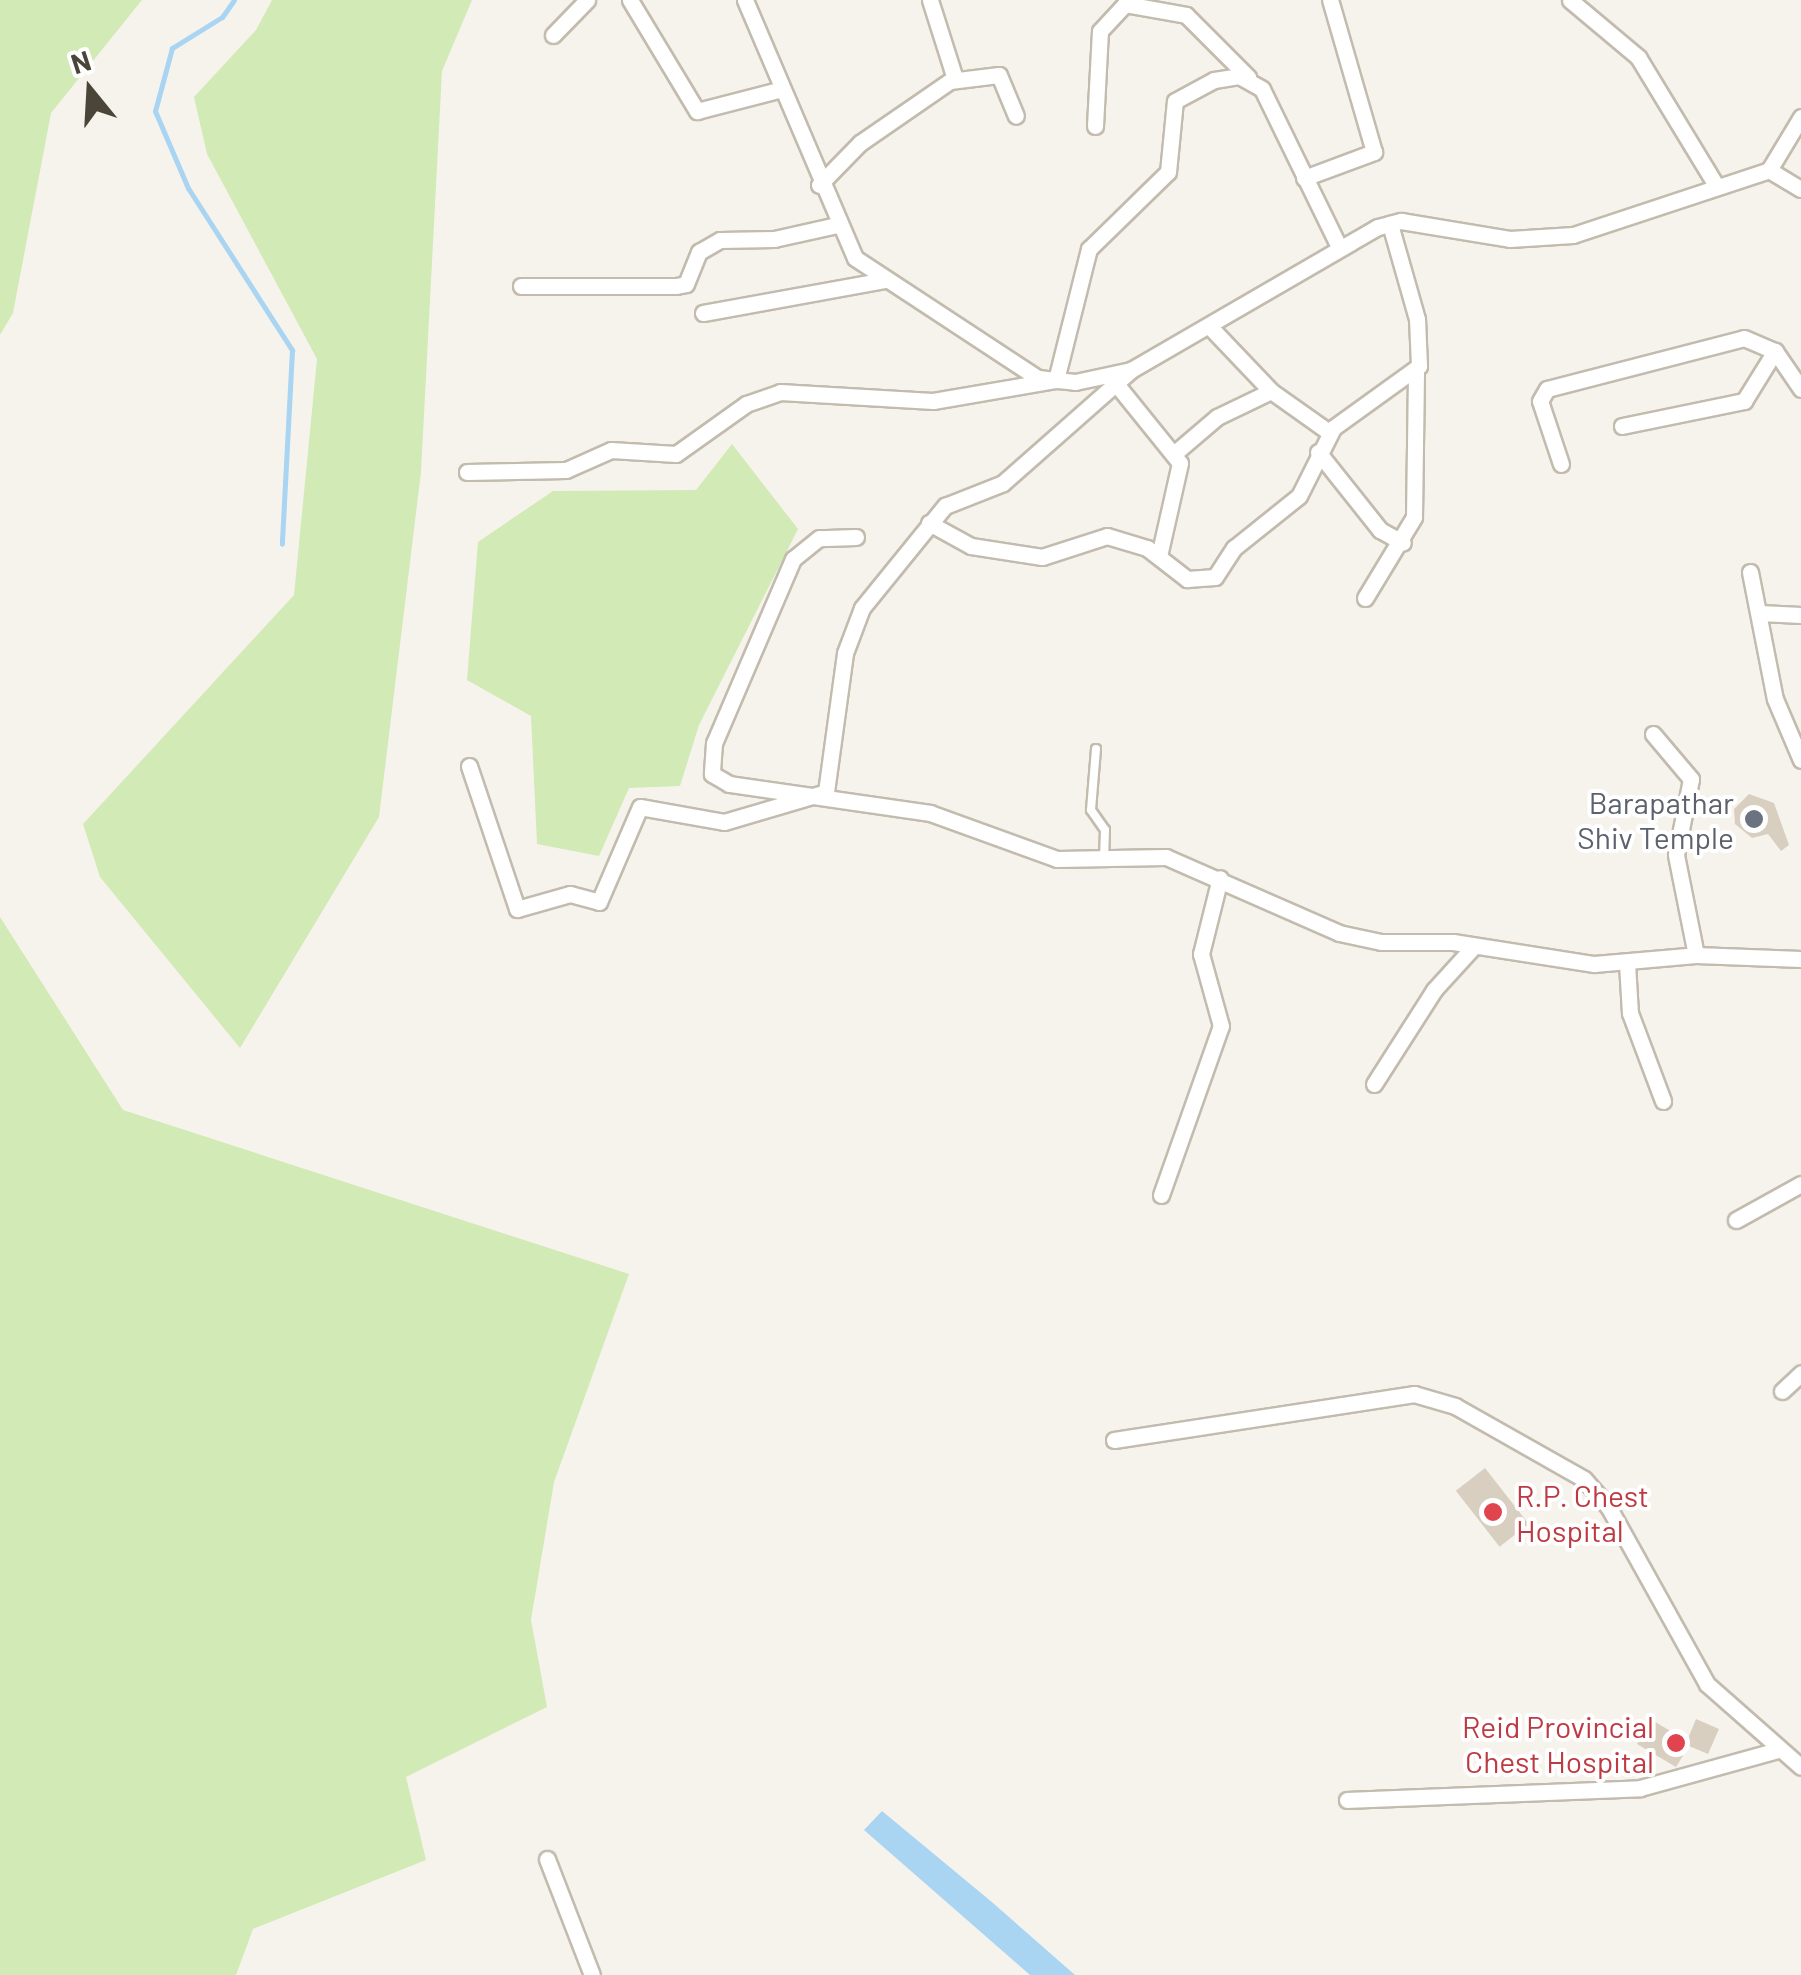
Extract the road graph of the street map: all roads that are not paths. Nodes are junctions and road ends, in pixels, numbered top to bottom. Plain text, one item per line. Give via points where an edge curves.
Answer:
1 (587, 0) edge
2 (630, 0) edge
3 (745, 0) edge
4 (930, 0) edge
5 (1330, 0) edge
6 (1570, 0) edge
7 (553, 35) dead end
8 (955, 79) junction
9 (1251, 79) junction
10 (782, 89) junction
11 (1016, 116) dead end
12 (1801, 118) edge
13 (1095, 126) dead end
14 (1769, 170) junction
15 (1304, 178) junction
16 (819, 185) junction
17 (1717, 187) junction
18 (1801, 189) edge
19 (1390, 224) junction
20 (837, 225) junction
21 (1338, 245) junction
22 (884, 280) junction
23 (521, 286) dead end
24 (703, 312) dead end
25 (1210, 328) junction
26 (1775, 351) junction
27 (1131, 370) junction
28 (1416, 372) junction
29 (1056, 380) junction
30 (1117, 385) junction
31 (1801, 389) edge
32 (1271, 391) junction
33 (1622, 426) dead end
34 (1330, 433) junction
35 (1176, 452) junction
36 (1318, 452) junction
37 (1561, 464) dead end
38 (467, 472) dead end
39 (929, 523) junction
40 (856, 536) dead end
41 (1403, 543) junction
42 (1159, 556) junction
43 (1750, 572) dead end
44 (1366, 598) dead end
45 (1760, 613) junction
46 (1800, 621) edge
47 (1653, 734) dead end
48 (1096, 749) dead end
49 (1801, 760) edge
50 (469, 766) dead end
51 (826, 792) junction
52 (1104, 859) junction
53 (1220, 878) junction
54 (1474, 946) junction
55 (1696, 955) junction
56 (1801, 959) edge
57 (1627, 963) junction
58 (1374, 1084) dead end
59 (1663, 1101) dead end
60 (1801, 1184) edge
61 (1161, 1195) dead end
62 (1736, 1220) dead end
63 (1801, 1374) edge
64 (1782, 1391) dead end
65 (1114, 1440) dead end
66 (1778, 1750) junction
67 (1801, 1767) edge
68 (1347, 1800) dead end
69 (547, 1859) dead end
70 (592, 1975) edge

1 - 7 street
2 - 10 street via 697,112
3 - 10 street
4 - 8 street
5 - 15 street via 1374,152
6 - 17 street via 1638,57
8 - 11 street via 999,75
8 - 16 street via 883,124
9 - 13 street via 1211,48 1186,15 1125,4 1100,31
9 - 15 street
9 - 29 street via 1214,80 1175,101 1168,172 1090,249
10 - 16 street
12 - 14 street
14 - 17 street
14 - 18 street
15 - 21 street
16 - 20 street
17 - 19 street via 1626,222 1544,239
19 - 21 street
19 - 28 street via 1416,319
20 - 22 street via 855,258
20 - 23 street via 774,240 720,240 700,252 686,284 676,286
21 - 25 street
22 - 24 street
22 - 29 street via 1038,378
25 - 27 street
25 - 32 street
26 - 31 street
26 - 33 street via 1744,401
26 - 37 street via 1727,338 1548,389 1540,401
27 - 29 street
27 - 30 street
28 - 34 street via 1354,408
28 - 41 street via 1414,517
29 - 38 street via 933,402 780,392 746,404 676,454 610,450 566,470
30 - 35 street
30 - 39 street via 1004,484 945,506
32 - 34 street via 1287,395
32 - 35 street via 1218,418
34 - 36 street
35 - 42 street via 1180,487
36 - 41 street via 1380,530
36 - 42 street via 1299,496 1234,548 1214,577 1188,579
39 - 42 street via 971,546 1042,556 1099,534
39 - 51 street via 852,628
40 - 51 street via 819,538 793,558 710,761 712,774 729,784
41 - 44 street
43 - 45 street
45 - 46 street
45 - 49 street via 1786,738
47 - 55 street via 1690,779 1676,855
48 - 52 lane via 1091,810 1105,830
50 - 51 street via 517,909 570,894 600,902 640,808 724,822
51 - 52 street via 930,813 1058,859
52 - 53 street via 1166,857
53 - 54 street via 1338,933
53 - 61 street via 1201,954 1221,1026
54 - 57 street via 1536,960
54 - 58 street via 1434,990
55 - 56 street
55 - 57 street
57 - 59 street via 1630,1013
60 - 62 street
63 - 64 street
65 - 66 street via 1414,1394 1455,1406 1584,1480 1608,1508 1707,1684
66 - 67 street
66 - 68 street via 1640,1788
69 - 70 street

